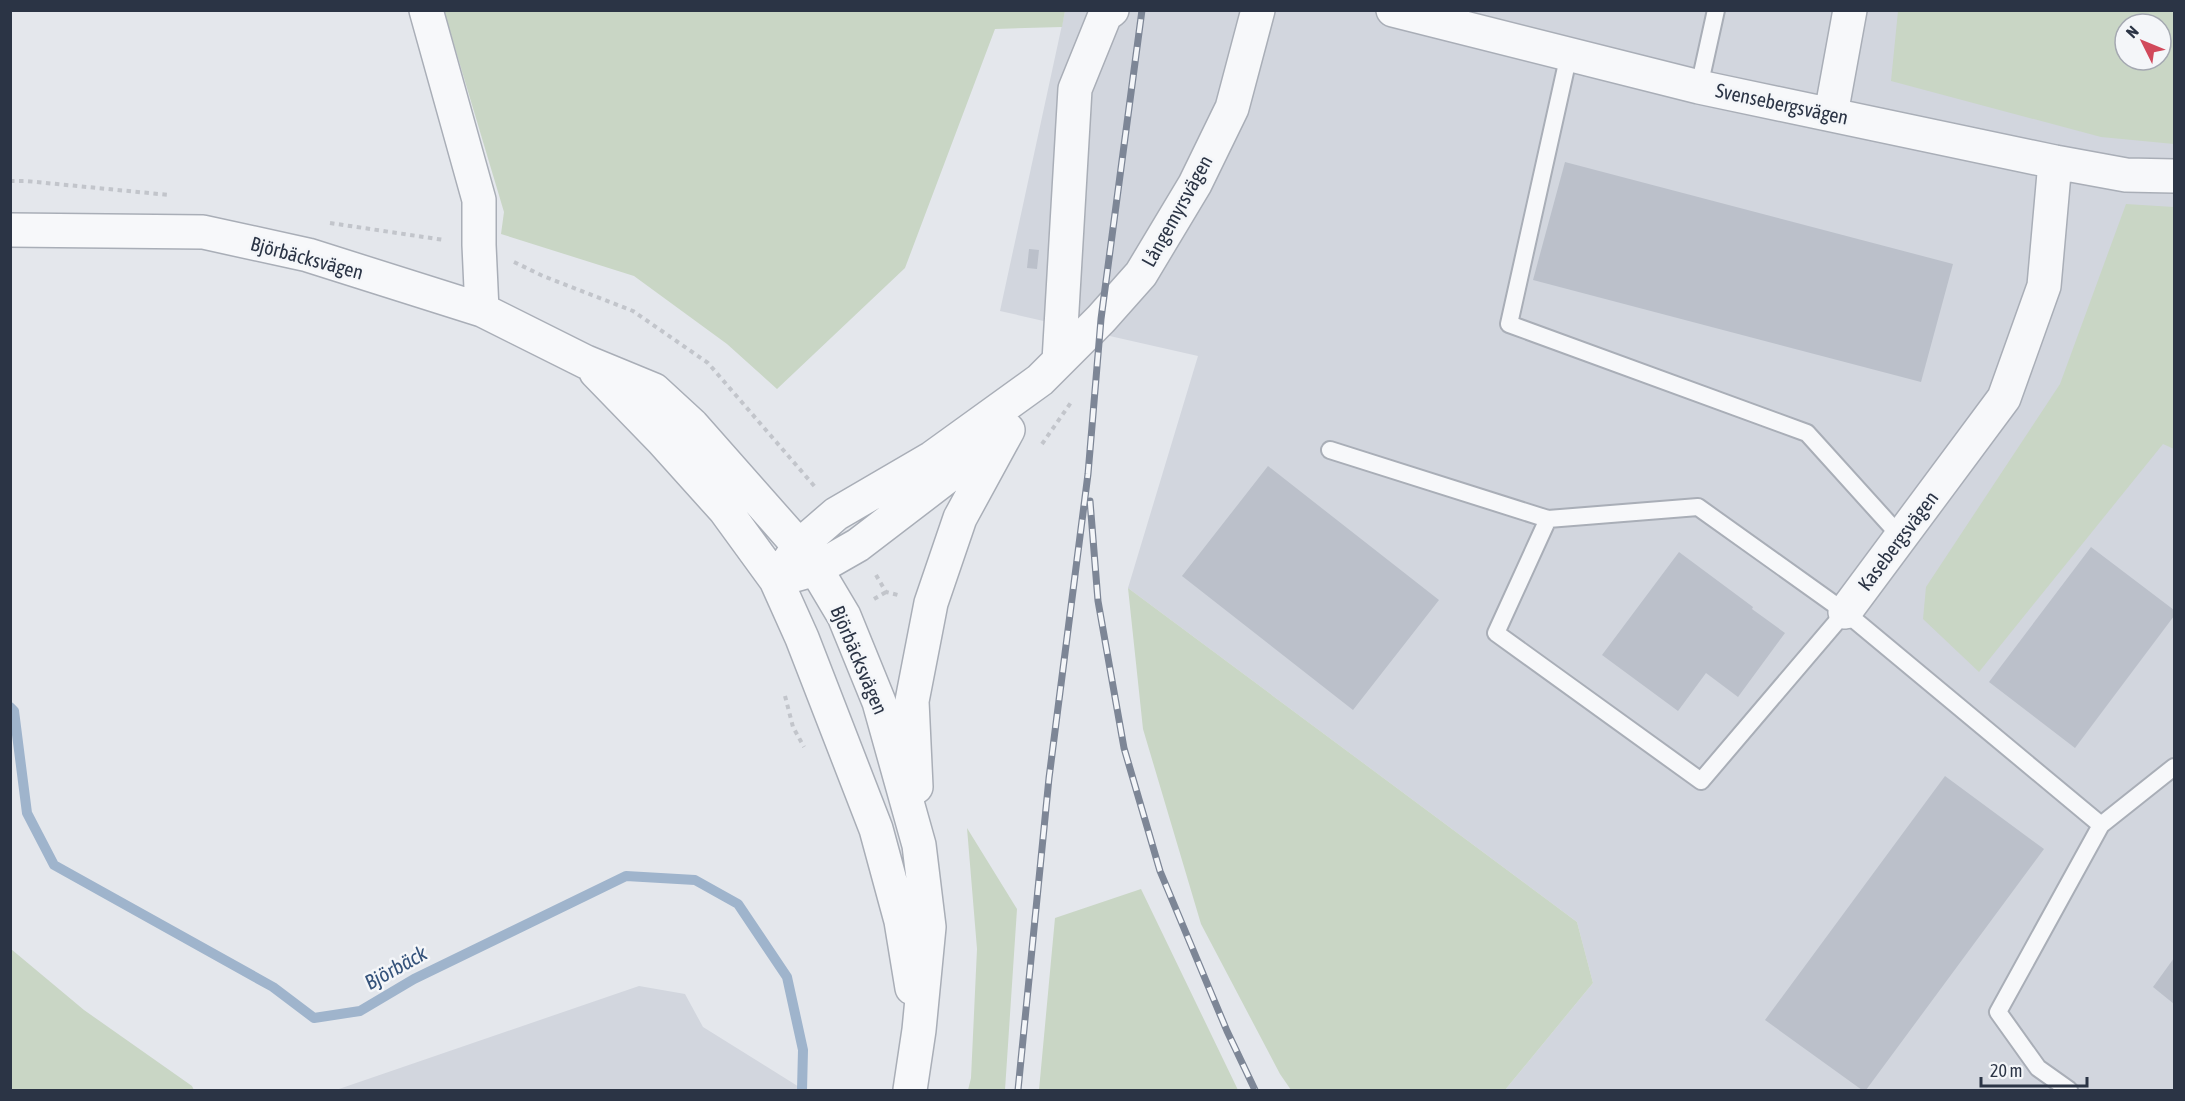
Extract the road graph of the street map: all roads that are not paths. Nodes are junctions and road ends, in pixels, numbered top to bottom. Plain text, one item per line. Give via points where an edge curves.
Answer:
1 (426, 10) edge
2 (1112, 10) edge
3 (1258, 10) edge
4 (1393, 10) edge
5 (1716, 10) edge
6 (1850, 10) edge
7 (1431, 15) edge
8 (1569, 54) junction
9 (1699, 87) junction
10 (1831, 114) junction
11 (2055, 162) junction
12 (2175, 176) edge
13 (10, 230) edge
14 (482, 310) junction
15 (586, 362) junction
16 (1049, 370) junction
17 (1008, 430) junction
18 (1330, 450) dead end
19 (1548, 519) junction
20 (1901, 537) junction
21 (808, 558) junction
22 (776, 580) junction
23 (1845, 612) junction
24 (2175, 767) edge
25 (2101, 825) junction
26 (919, 845) junction
27 (919, 1029) junction
28 (910, 1090) edge
29 (2069, 1090) edge

1 - 14 street via 478,200
2 - 16 street via 1105,15 1075,89
3 - 16 street, Långemyrsvägen via 1232,108 1195,184 1141,274
4 - 7 street, Svensebergsvägen
5 - 9 lane
6 - 10 street
7 - 8 street, Svensebergsvägen
8 - 9 street, Svensebergsvägen
8 - 20 lane via 1509,324 1807,434
9 - 10 street, Svensebergsvägen
10 - 11 street, Svensebergsvägen
11 - 12 street, Svensebergsvägen via 2126,175
11 - 20 street, Kasebergsvägen via 2044,286 2004,398
13 - 14 street, Björbäcksvägen via 203,232 308,255
14 - 15 street, Björbäcksvägen
15 - 21 street, Björbäcksvägen via 654,390 692,425
15 - 22 street, Björbäcksvägen via 724,510
16 - 17 street, Långemyrsvägen
16 - 21 street, Långemyrsvägen via 932,458 836,514
17 - 21 street, Långemyrsvägen via 858,545
17 - 26 street via 960,518 931,603 912,700
18 - 19 lane
19 - 23 lane via 1698,507
19 - 23 lane via 1496,633 1701,781
20 - 23 street, Kasebergsvägen
21 - 22 street, Långemyrsvägen
21 - 26 street, Björbäcksvägen via 844,616 879,702
22 - 27 street, Björbäcksvägen via 876,829 901,921
23 - 25 lane
24 - 25 lane
25 - 29 lane via 1998,1012 2038,1068
26 - 27 street, Björbäcksvägen via 929,927
27 - 28 street, Björbäcksvägen

